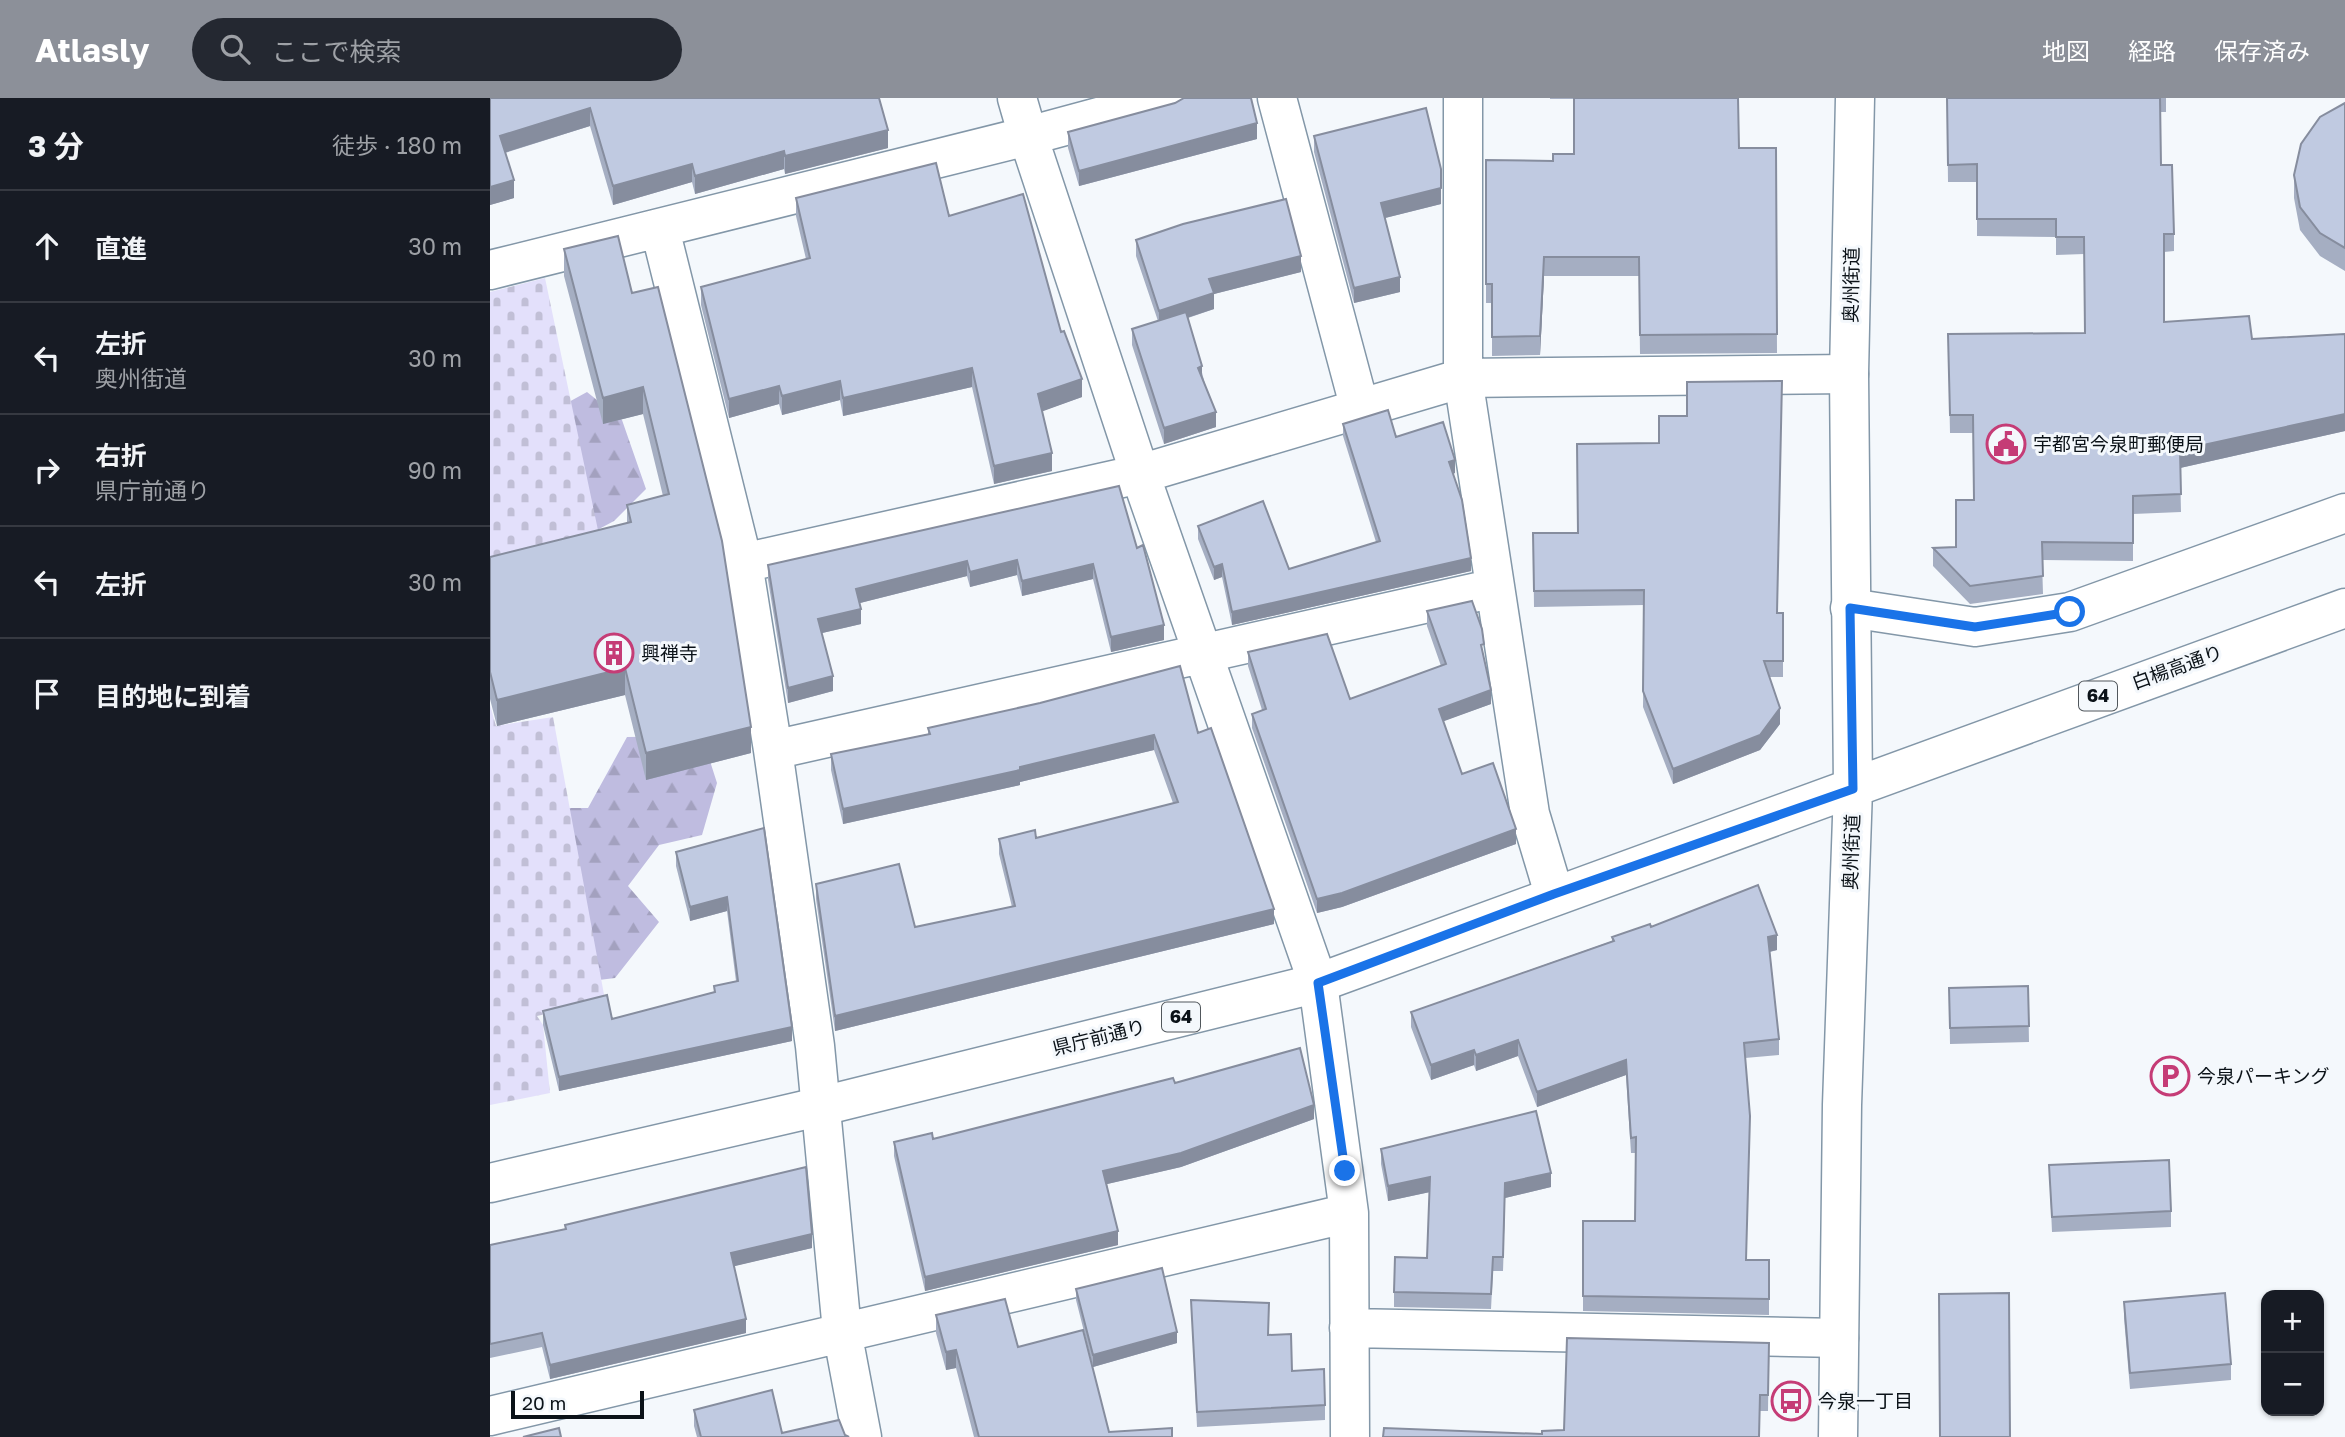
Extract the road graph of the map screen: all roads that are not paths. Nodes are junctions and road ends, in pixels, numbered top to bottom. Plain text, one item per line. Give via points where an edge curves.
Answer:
1 (1017, 98) edge
2 (1169, 98) edge
3 (1278, 98) edge
4 (1463, 98) edge
5 (1856, 98) edge
6 (1028, 136) junction
7 (660, 229) junction
8 (490, 270) edge
9 (1849, 374) junction
10 (1463, 378) junction
11 (1360, 409) junction
12 (1140, 474) junction
13 (2345, 513) edge
14 (743, 563) junction
15 (1495, 588) junction
16 (1850, 608) junction
17 (2345, 608) edge
18 (1203, 655) junction
19 (773, 750) junction
20 (1853, 789) junction
21 (1554, 894) junction
22 (1318, 983) junction
23 (818, 1107) junction
24 (490, 1183) edge
25 (1349, 1213) junction
26 (1349, 1328) junction
27 (842, 1331) junction
28 (1839, 1338) junction
29 (490, 1416) edge
30 (862, 1437) edge
31 (1350, 1437) edge
32 (1838, 1437) edge

1 - 6 street
2 - 6 street
3 - 11 street
4 - 10 street
5 - 9 street, 奥州街道
6 - 7 street
6 - 12 street
7 - 8 street
7 - 14 street
9 - 10 street
9 - 16 street, 奥州街道
10 - 11 street
10 - 15 street
11 - 12 street
12 - 14 street
12 - 18 street
13 - 16 street via 2070,612 1975,627
14 - 19 street
15 - 18 street
15 - 21 street via 1530,814
16 - 20 street, 奥州街道
17 - 20 street, 白楊高通り / 64
18 - 19 street
18 - 22 street
19 - 23 street via 815,1046
20 - 21 street, 県庁前通り / 64
20 - 28 street, 奥州街道
21 - 22 street, 県庁前通り / 64
22 - 23 street, 県庁前通り / 64
22 - 25 street
23 - 24 street, 県庁前通り / 64
23 - 27 street
25 - 26 street
25 - 27 street
26 - 28 street
26 - 31 street
27 - 29 street
27 - 30 street
28 - 32 street, 奥州街道

